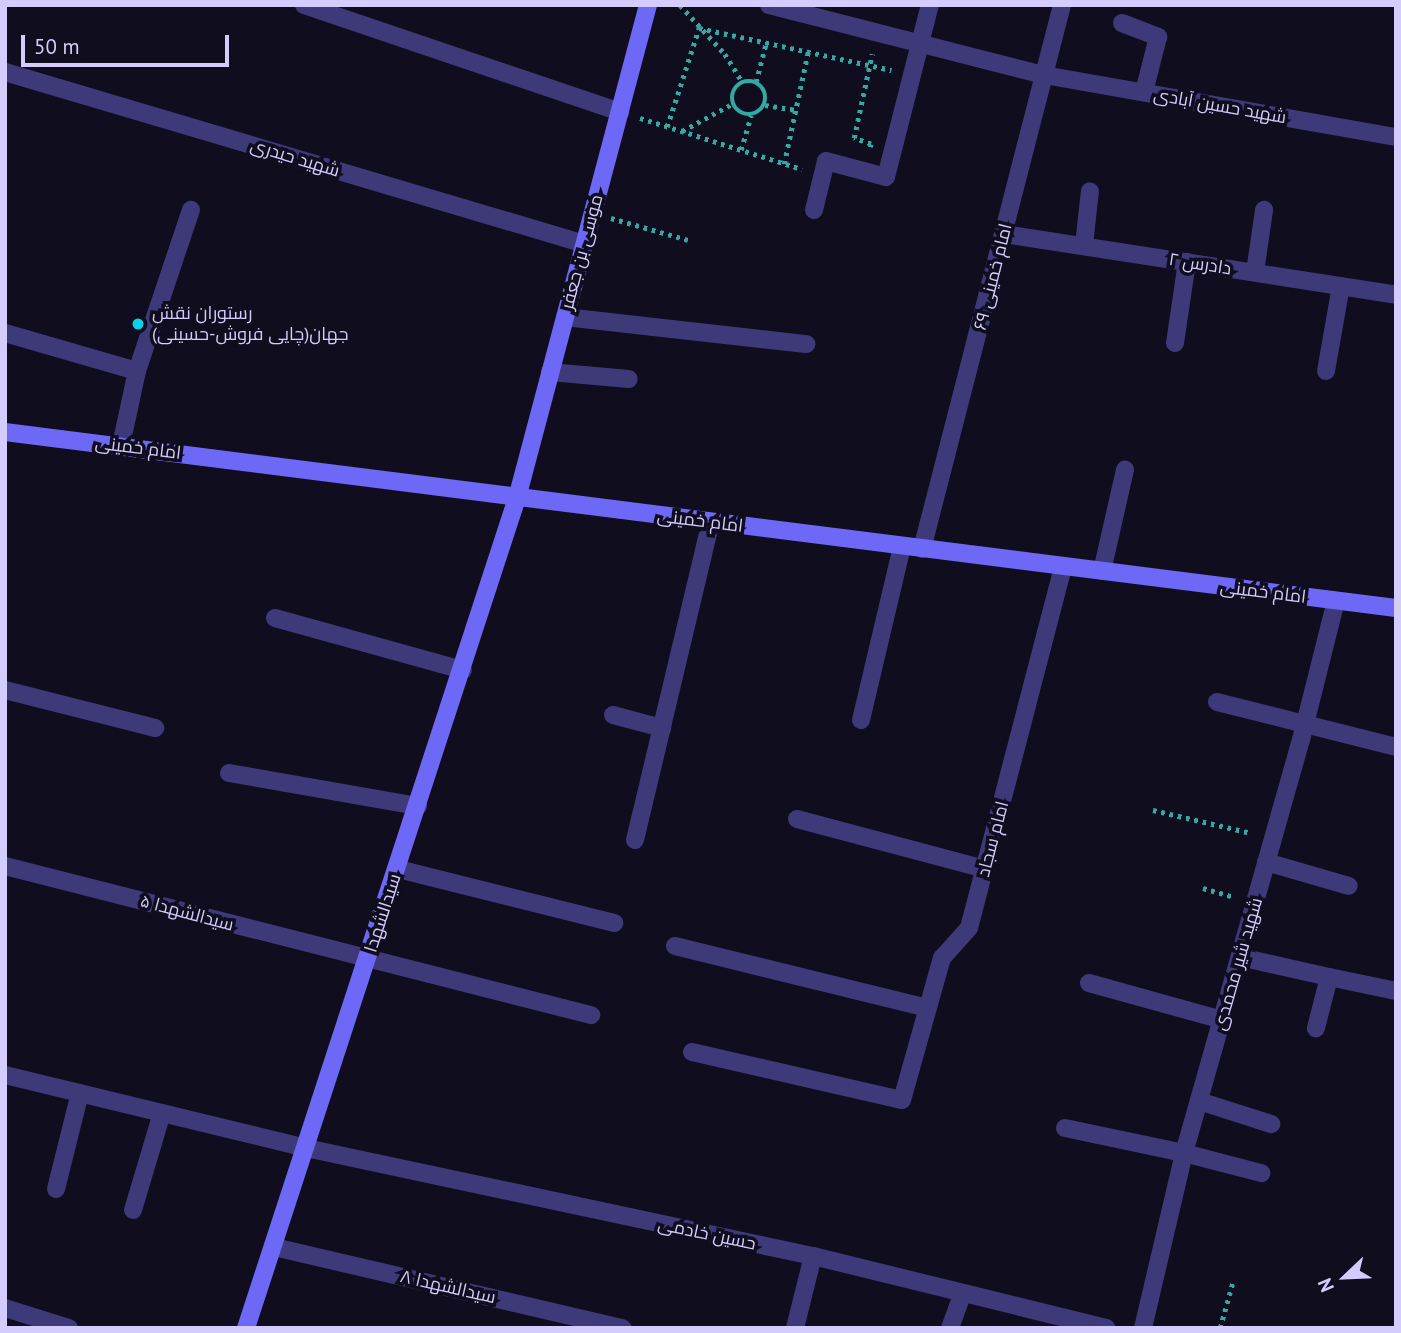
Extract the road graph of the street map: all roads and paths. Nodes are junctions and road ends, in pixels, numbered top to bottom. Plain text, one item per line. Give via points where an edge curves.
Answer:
1 (304, 5) edge
2 (648, 5) edge
3 (680, 5) edge
4 (769, 5) edge
5 (930, 5) edge
6 (1062, 5) edge
7 (1122, 23) dead end
8 (699, 28) junction
9 (876, 32) junction
10 (766, 43) junction
11 (920, 44) junction
12 (808, 52) junction
13 (869, 66) junction
14 (5, 72) edge
15 (912, 75) junction
16 (1044, 75) junction
17 (742, 81) junction
18 (756, 82) junction
19 (1144, 92) junction
20 (732, 104) junction
21 (765, 106) junction
22 (795, 110) junction
23 (620, 112) junction
24 (751, 115) junction
25 (667, 127) junction
26 (682, 131) junction
27 (1396, 137) edge
28 (741, 150) junction
29 (784, 164) junction
30 (864, 171) junction
31 (822, 176) junction
32 (1090, 191) dead end
33 (191, 210) dead end
34 (814, 210) dead end
35 (1264, 211) dead end
36 (593, 212) junction
37 (1004, 234) junction
38 (688, 240) dead end
39 (584, 244) junction
40 (1084, 245) junction
41 (1187, 262) junction
42 (1255, 272) junction
43 (1341, 286) junction
44 (1396, 295) edge
45 (565, 317) junction
46 (5, 332) edge
47 (1175, 343) dead end
48 (807, 344) dead end
49 (137, 371) junction
50 (1326, 371) dead end
51 (550, 372) junction
52 (629, 379) dead end
53 (5, 432) edge
54 (121, 445) junction
55 (1125, 470) dead end
56 (517, 498) junction
57 (711, 523) junction
58 (902, 547) junction
59 (922, 549) junction
60 (1063, 567) junction
61 (1102, 571) junction
62 (1336, 601) junction
63 (1396, 608) edge
64 (275, 618) dead end
65 (463, 670) junction
66 (5, 690) edge
67 (1217, 702) dead end
68 (613, 715) dead end
69 (860, 720) dead end
70 (1305, 724) junction
71 (155, 728) dead end
72 (663, 728) junction
73 (1396, 747) edge
74 (229, 773) dead end
75 (418, 806) junction
76 (1153, 810) dead end
77 (797, 819) dead end
78 (1273, 838) junction
79 (635, 840) dead end
80 (1266, 862) junction
81 (5, 866) edge
82 (398, 869) junction
83 (985, 869) junction
84 (1349, 886) dead end
85 (1203, 888) dead end
86 (1255, 904) junction
87 (614, 923) dead end
88 (675, 946) dead end
89 (1240, 957) junction
90 (368, 960) junction
91 (1329, 977) junction
92 (1089, 983) dead end
93 (1396, 991) edge
94 (927, 1008) junction
95 (591, 1015) dead end
96 (1222, 1020) junction
97 (1316, 1027) dead end
98 (692, 1052) dead end
99 (5, 1076) edge
100 (80, 1093) junction
101 (1199, 1101) junction
102 (162, 1113) junction
103 (1271, 1124) dead end
104 (1065, 1128) dead end
105 (306, 1148) junction
106 (1184, 1153) junction
107 (1261, 1173) dead end
108 (57, 1189) dead end
109 (133, 1210) dead end
110 (274, 1247) junction
111 (813, 1256) junction
112 (1233, 1281) dead end
113 (962, 1293) junction
114 (5, 1308) edge
115 (69, 1328) edge
116 (246, 1328) edge
117 (623, 1328) edge
118 (794, 1328) edge
119 (950, 1328) edge
120 (1106, 1328) edge
121 (1143, 1328) edge
122 (1220, 1328) edge

1 - 23 street
2 - 23 street, موسی بن جعفر
3 - 8 path
4 - 9 street, شهید حسین آبادی
5 - 11 street
6 - 16 street, امام خمینی ۶۹
7 - 19 street via 1158,37
8 - 10 path
8 - 17 path via 725,54
8 - 25 path
9 - 11 street, شهید حسین آبادی
9 - 13 path
10 - 12 path
10 - 18 path
11 - 15 street
11 - 16 street, شهید حسین آبادی
12 - 13 path
12 - 22 path
13 - 15 path
13 - 30 path via 854,138 871,144
14 - 39 street, شهید حیدری
15 - 30 street via 886,177
16 - 19 street, شهید حسین آبادی
16 - 37 street, امام خمینی ۶۹
17 - 18 path
17 - 20 path via 732,91
18 - 21 path via 766,92
19 - 27 street, شهید حسین آبادی
20 - 24 path via 741,114
20 - 26 path
21 - 22 path
21 - 24 path
22 - 29 path
23 - 25 path
23 - 36 street, موسی بن جعفر
24 - 28 path
25 - 26 path
26 - 28 path
28 - 29 path
29 - 31 path
30 - 31 street via 826,161
31 - 34 street
32 - 40 street
33 - 49 street
35 - 42 street
36 - 38 path
36 - 39 street, موسی بن جعفر
37 - 40 street, دادرس ۲
37 - 59 street, امام خمینی ۶۹
39 - 45 street, موسی بن جعفر
40 - 41 street, دادرس ۲
41 - 42 street, دادرس ۲
41 - 47 street
42 - 43 street, دادرس ۲
43 - 44 street, دادرس ۲
43 - 50 street
45 - 48 street
45 - 51 street, موسی بن جعفر
46 - 49 street
49 - 54 street
51 - 52 street
51 - 56 street, موسی بن جعفر
53 - 54 street, امام خمینی
54 - 56 street, امام خمینی
55 - 61 street
56 - 57 street, امام خمینی
56 - 65 street, سیدالشهدا
57 - 58 street, امام خمینی
57 - 72 street
58 - 59 street, امام خمینی
58 - 69 street
59 - 60 street, امام خمینی
60 - 61 street, امام خمینی
60 - 83 street, امام سجاد
61 - 62 street, امام خمینی
62 - 63 street, امام خمینی
62 - 70 street, شهید شیر محمدی
64 - 65 street
65 - 75 street, سیدالشهدا
66 - 71 street
67 - 70 street
68 - 72 street
70 - 73 street
70 - 78 street, شهید شیر محمدی
72 - 79 street
74 - 75 street
75 - 82 street, سیدالشهدا
76 - 78 path
77 - 83 street
78 - 80 street, شهید شیر محمدی
80 - 84 street
80 - 86 street, شهید شیر محمدی
81 - 90 street, سیدالشهدا ۵
82 - 87 street
82 - 90 street, سیدالشهدا
83 - 94 street, امام سجاد via 969,928 942,958
85 - 86 path
86 - 89 street, شهید شیر محمدی
88 - 94 street
89 - 91 street
89 - 96 street, شهید شیر محمدی
90 - 95 street, سیدالشهدا ۵
90 - 105 street, سیدالشهدا
91 - 93 street
91 - 97 street
92 - 96 street
94 - 98 street, امام سجاد via 902,1100
96 - 101 street, شهید شیر محمدی
99 - 100 street, حسین خادمی
100 - 102 street, حسین خادمی
100 - 108 street
101 - 103 street
101 - 106 street, شهید شیر محمدی
102 - 105 street, حسین خادمی
102 - 109 street
104 - 106 street
105 - 110 street, سیدالشهدا
105 - 111 street, حسین خادمی
106 - 107 street
106 - 121 street, شهید شیر محمدی
110 - 116 street, سیدالشهدا
110 - 117 street, سیدالشهدا ۸
111 - 113 street, حسین خادمی
111 - 118 street
112 - 122 path
113 - 119 street
113 - 120 street, حسین خادمی
114 - 115 street

